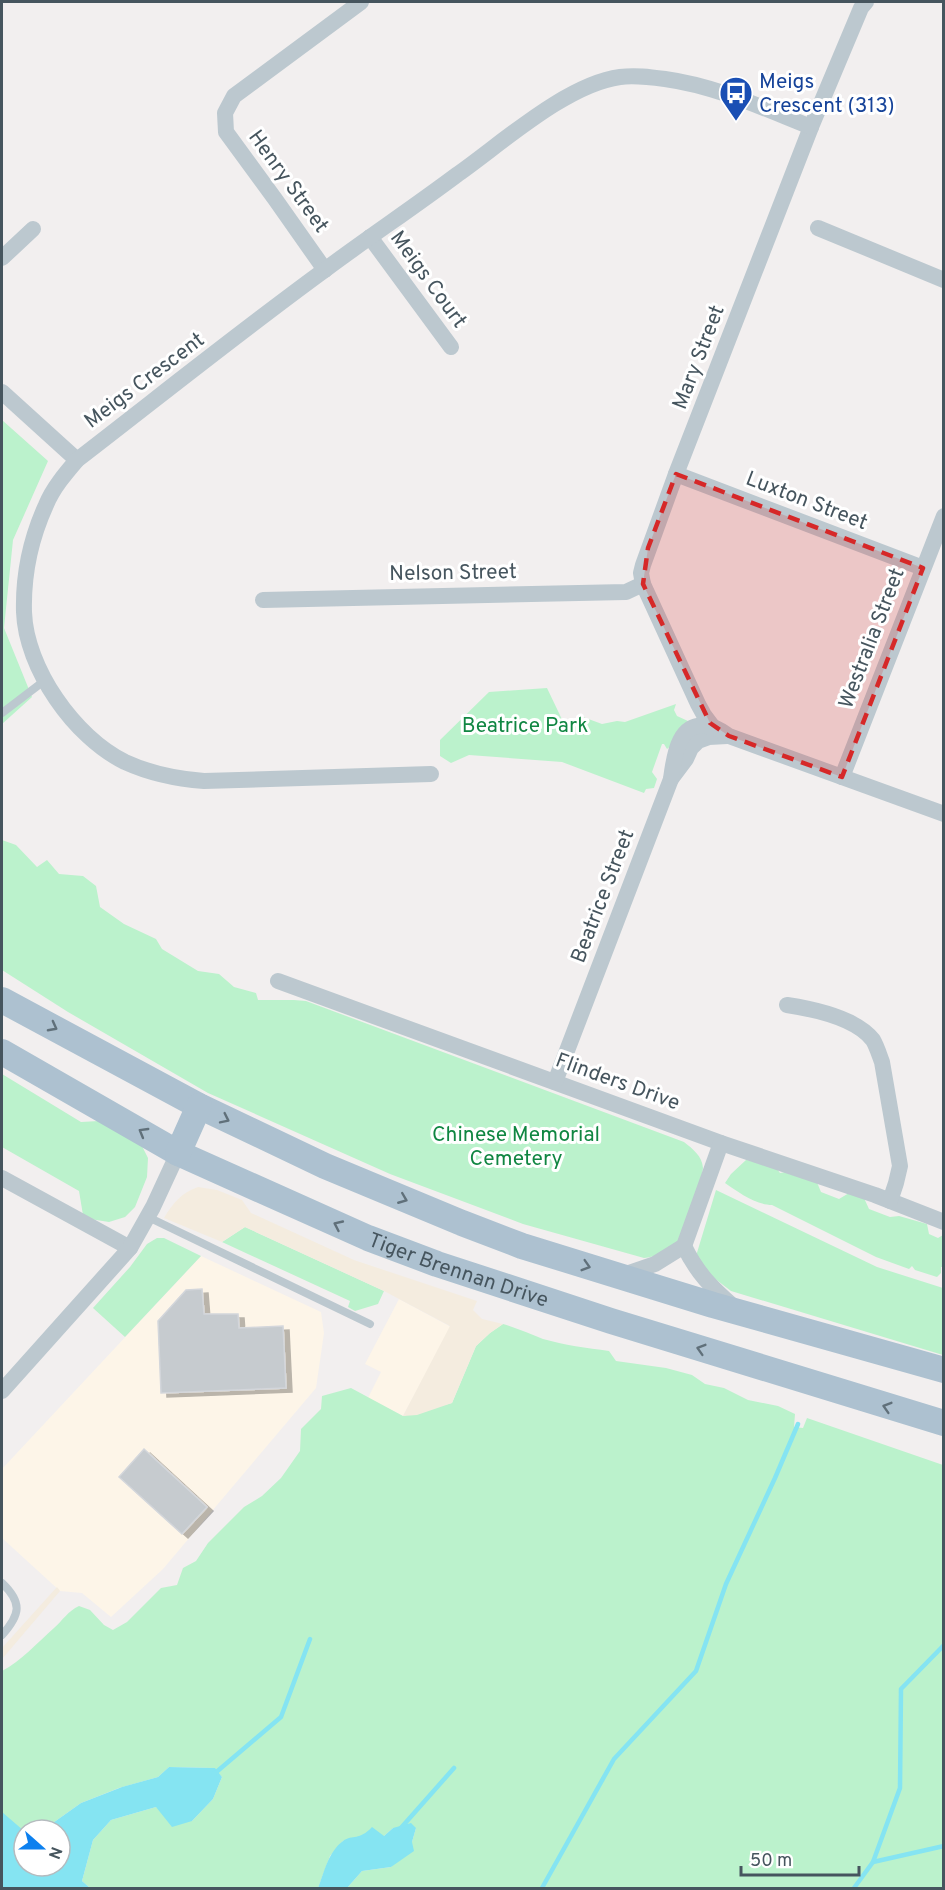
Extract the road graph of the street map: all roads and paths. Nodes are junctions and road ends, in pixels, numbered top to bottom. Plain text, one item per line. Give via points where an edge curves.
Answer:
1 (361, 2) edge
2 (866, 2) edge
3 (811, 127) junction
4 (818, 228) dead end
5 (33, 229) dead end
6 (370, 237) junction
7 (2, 258) edge
8 (325, 270) junction
9 (944, 280) edge
10 (451, 347) dead end
11 (2, 392) edge
12 (77, 460) junction
13 (676, 474) junction
14 (944, 516) edge
15 (923, 568) junction
16 (643, 584) junction
17 (263, 600) dead end
18 (44, 681) junction
19 (2, 712) edge
20 (701, 723) junction
21 (431, 774) dead end
22 (842, 777) junction
23 (944, 814) edge
24 (278, 981) dead end
25 (2, 1000) edge
26 (787, 1005) dead end
27 (2, 1052) edge
28 (555, 1082) junction
29 (199, 1106) junction
30 (721, 1143) junction
31 (178, 1153) junction
32 (2, 1178) edge
33 (890, 1201) junction
34 (148, 1217) junction
35 (944, 1222) edge
36 (684, 1246) junction
37 (130, 1248) junction
38 (620, 1276) junction
39 (741, 1313) junction
40 (370, 1324) dead end
41 (944, 1370) edge
42 (2, 1391) edge
43 (944, 1423) edge
44 (2, 1583) edge
45 (2, 1635) edge

1 - 8 street, Henry Street via 234,96 225,113 226,132
2 - 3 street, Mary Street
3 - 6 street, Meigs Crescent via 712,88 644,76 610,79 591,85 538,115
3 - 13 street, Mary Street
4 - 9 street
5 - 7 street
6 - 8 street, Meigs Crescent
6 - 10 street, Meigs Court
8 - 12 street, Meigs Crescent
11 - 12 street
12 - 18 street, Meigs Crescent via 46,504 27,564 26,627
13 - 15 street, Luxton Street
13 - 16 street, Mary Street via 643,565
14 - 15 street, Westralia Street
15 - 22 street, Westralia Street
16 - 17 street, Nelson Street via 626,592
16 - 20 street
18 - 19 lane
18 - 21 street, Meigs Crescent via 58,704 97,744 124,761 161,775 204,782
20 - 22 street via 709,737 729,736
20 - 28 street, Beatrice Street via 686,759 671,779
22 - 23 street
24 - 28 street, Flinders Drive
25 -> 29 main road, Tiger Brennan Drive
26 - 33 street via 845,1020 866,1033 878,1048 900,1166
31 -> 27 main road, Tiger Brennan Drive
28 - 30 street, Flinders Drive
29 - 31 main road
29 -> 38 main road, Tiger Brennan Drive via 325,1166 462,1223
30 - 33 street, Flinders Drive
30 - 36 street
31 - 34 street
43 -> 31 main road, Tiger Brennan Drive via 437,1264 368,1238
32 - 37 street
33 - 35 street, Flinders Drive
34 - 37 street
34 - 40 lane
36 - 38 street via 655,1264
36 - 39 street via 708,1285
37 - 42 street
38 - 39 main road, Tiger Brennan Drive
39 - 41 main road, Tiger Brennan Drive
44 - 45 lane via 12,1593 17,1609 12,1624

